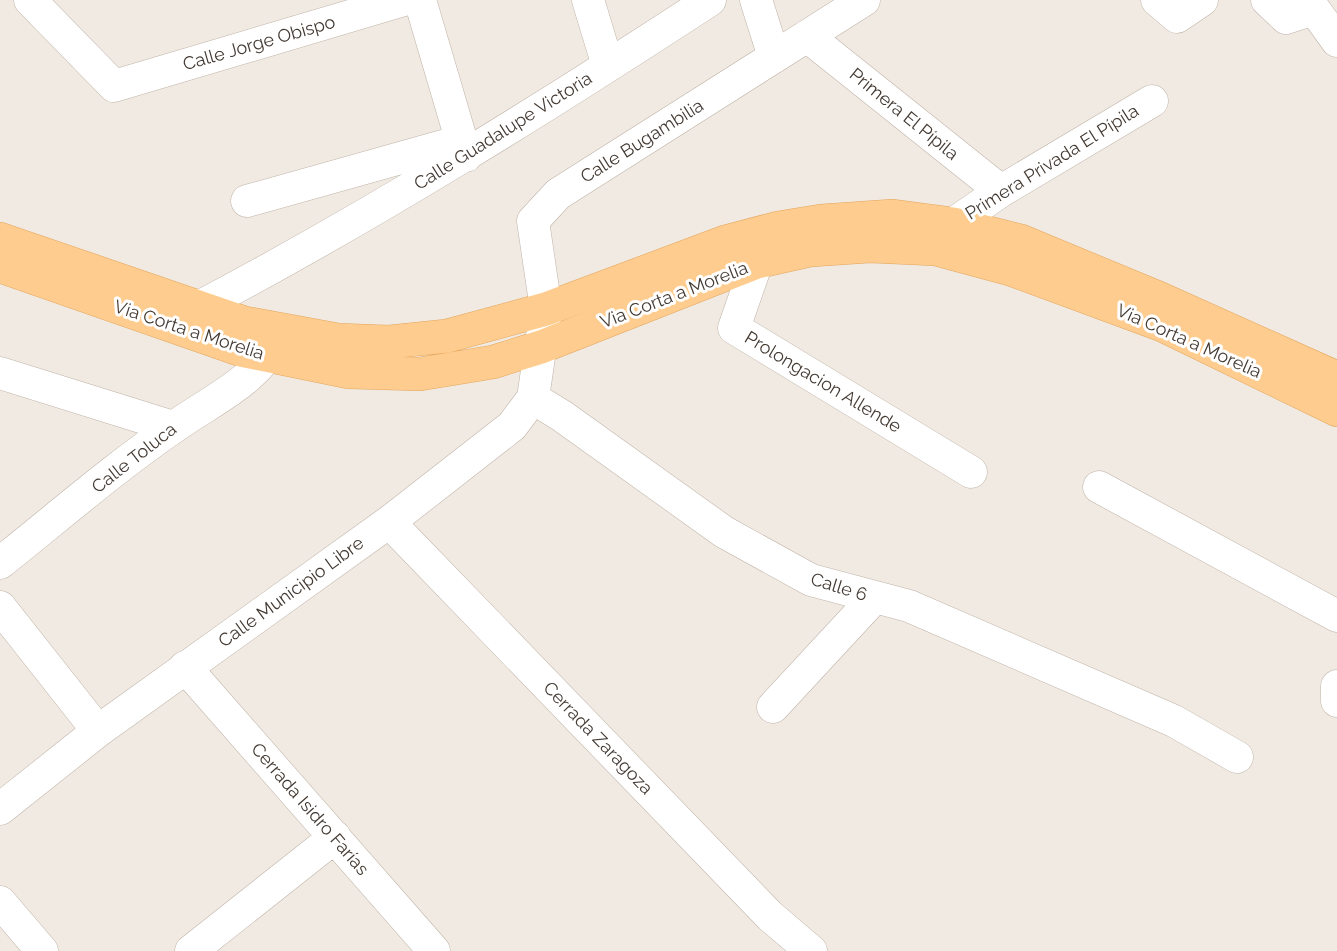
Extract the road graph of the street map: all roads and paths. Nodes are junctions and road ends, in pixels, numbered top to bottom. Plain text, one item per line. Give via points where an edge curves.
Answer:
1 (30, 0) edge
2 (404, 0) edge
3 (420, 0) edge
4 (588, 0) edge
5 (710, 0) edge
6 (756, 0) edge
7 (864, 0) edge
8 (1156, 0) edge
9 (1202, 0) edge
10 (1267, 0) edge
11 (807, 36) junction
12 (1337, 41) edge
13 (774, 57) junction
14 (608, 66) junction
15 (1152, 101) dead end
16 (463, 148) junction
17 (1001, 191) junction
18 (247, 201) dead end
19 (953, 224) junction
20 (0, 239) edge
21 (757, 262) junction
22 (0, 266) edge
23 (199, 308) junction
24 (546, 309) junction
25 (276, 344) junction
26 (541, 347) junction
27 (0, 374) edge
28 (1337, 378) edge
29 (533, 398) junction
30 (1337, 410) edge
31 (173, 427) junction
32 (971, 472) dead end
33 (1099, 487) dead end
34 (389, 522) junction
35 (0, 562) edge
36 (874, 598) junction
37 (0, 607) edge
38 (1337, 616) edge
39 (185, 667) junction
40 (1337, 686) edge
41 (1337, 701) edge
42 (773, 707) dead end
43 (98, 731) junction
44 (1237, 757) dead end
45 (0, 809) edge
46 (334, 837) junction
47 (0, 902) edge
48 (42, 951) edge
49 (191, 951) edge
50 (434, 951) edge
51 (811, 951) edge

1 - 2 street, Calle Jorge Obispo via 114,86
3 - 16 street
4 - 14 street
5 - 14 street, Calle Guadalupe Victoria
6 - 13 street
7 - 11 street, Calle Bugambilia
8 - 9 street via 1177,16
10 - 12 street via 1286,18 1314,9
11 - 13 street, Calle Bugambilia
11 - 17 street, Primera El Pípila
13 - 24 street, Calle Bugambilia via 558,194 533,221
14 - 16 street, Calle Guadalupe Victoria
15 - 17 street, Primera Privada El Pípila
16 - 18 street, Calle Guadalupe Victoria
16 - 23 street, Calle Guadalupe Victoria via 293,258
17 - 19 street, Primera Privada El Pípila
19 - 24 main road, Via Corta a Morelia via 893,216 778,228 725,242
19 - 28 main road, Via Corta a Morelia via 1021,241
20 - 23 main road, Via Corta a Morelia
21 - 26 main road, Via Corta a Morelia
21 - 30 main road, Via Corta a Morelia via 811,249 936,249 1010,268 1162,325
21 - 32 street, Prolongacion Allende via 734,328
22 - 25 main road, Via Corta a Morelia via 241,350
23 - 25 main road, Via Corta a Morelia via 245,323
24 - 25 main road, Via Corta a Morelia via 447,336 389,342
24 - 26 street, Calle Bugambilia
25 - 26 main road, Via Corta a Morelia via 349,372 420,374 493,362
25 - 31 street, Calle Toluca via 244,381
26 - 29 street, Calle Municipio Libre
27 - 31 street
29 - 34 street, Calle Municipio Libre via 512,426
29 - 36 street, Calle 6 via 724,532 811,580
31 - 35 street, Calle Toluca
33 - 38 street
34 - 39 street, Calle Municipio Libre
34 - 51 street, Cerrada Zaragoza via 770,916
36 - 42 street
36 - 44 street, Calle 6 via 909,606 1174,721
37 - 43 street
39 - 43 street, Calle Municipio Libre
39 - 46 street, Cerrada Isidro Farías
40 - 41 street
43 - 45 street, Calle Municipio Libre
46 - 49 street
46 - 50 street, Cerrada Isidro Farías
47 - 48 street

